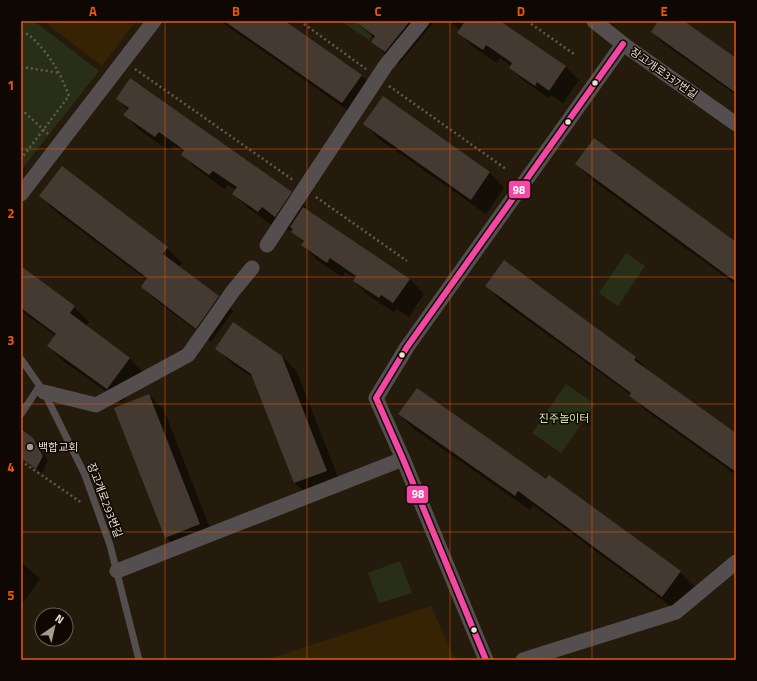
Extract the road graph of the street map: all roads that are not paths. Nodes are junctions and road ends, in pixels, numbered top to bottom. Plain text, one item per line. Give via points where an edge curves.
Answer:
1 (154, 21) edge
2 (422, 21) edge
3 (594, 21) edge
4 (623, 44) junction
5 (736, 124) edge
6 (21, 194) edge
7 (267, 245) dead end
8 (252, 268) dead end
9 (21, 358) edge
10 (41, 389) junction
11 (21, 414) edge
12 (403, 459) junction
13 (736, 562) edge
14 (117, 571) junction
15 (139, 660) edge
16 (486, 660) edge
17 (523, 660) edge

1 - 6 street
2 - 7 street via 377,77
3 - 4 street, 장고개로337번길
4 - 5 street, 장고개로337번길
4 - 12 street via 407,347 376,398
8 - 10 street via 188,355 96,405
9 - 10 lane, 장고개로293번길
10 - 11 lane
10 - 14 lane, 장고개로293번길 via 85,475
12 - 14 street
12 - 16 street
13 - 17 street via 676,612
14 - 15 lane, 장고개로293번길

